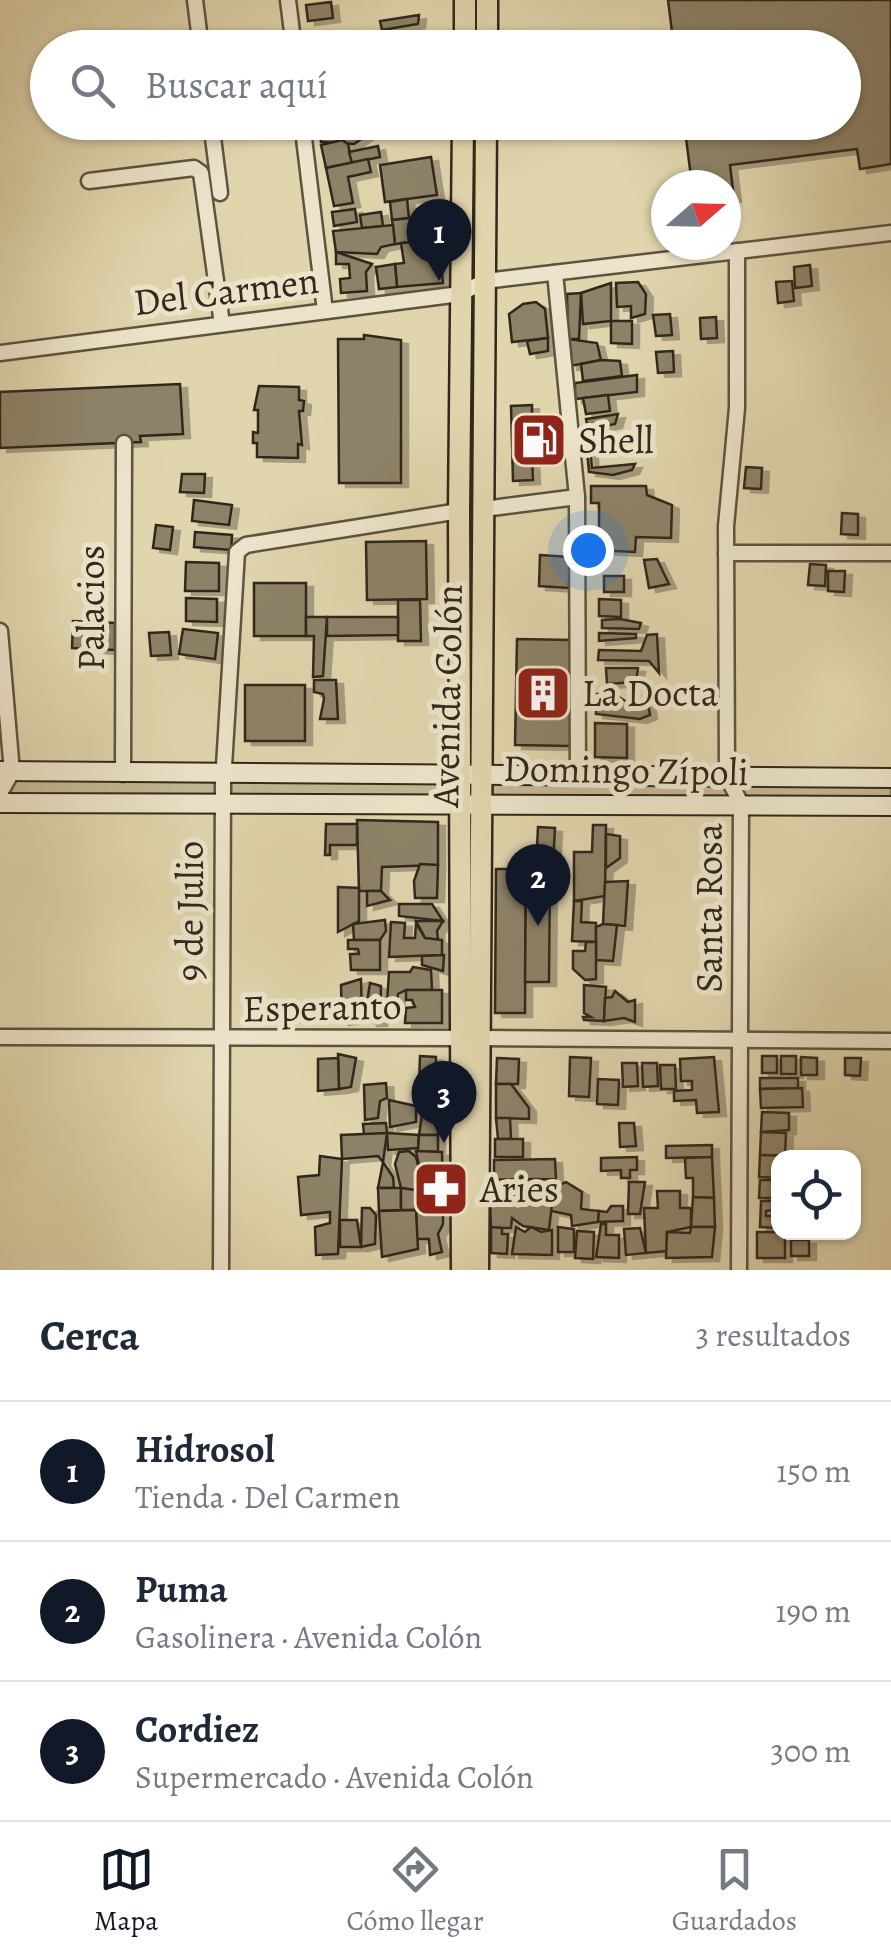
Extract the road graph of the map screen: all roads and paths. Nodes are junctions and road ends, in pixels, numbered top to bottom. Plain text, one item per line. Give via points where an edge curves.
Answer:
1 (195, 0) edge
2 (288, 0) edge
3 (466, 0) edge
4 (488, 0) edge
5 (199, 30) edge
6 (292, 30) edge
7 (465, 30) edge
8 (487, 30) edge
9 (213, 140) edge
10 (304, 140) edge
11 (463, 140) edge
12 (486, 140) edge
13 (89, 181) dead end
14 (220, 193) dead end
15 (891, 233) edge
16 (741, 251) edge
17 (663, 260) edge
18 (737, 260) edge
19 (556, 273) junction
20 (485, 281) junction
21 (460, 294) junction
22 (325, 311) junction
23 (222, 324) junction
24 (0, 353) edge
25 (124, 442) dead end
26 (578, 498) junction
27 (484, 509) junction
28 (459, 511) junction
29 (726, 552) junction
30 (891, 553) edge
31 (0, 631) edge
32 (6, 772) edge
33 (124, 774) junction
34 (224, 774) junction
35 (471, 774) junction
36 (578, 775) junction
37 (727, 776) junction
38 (891, 778) edge
39 (0, 792) edge
40 (223, 801) junction
41 (471, 801) junction
42 (0, 802) edge
43 (742, 804) junction
44 (891, 806) edge
45 (0, 1037) edge
46 (473, 1038) junction
47 (222, 1040) junction
48 (741, 1040) junction
49 (891, 1041) edge
50 (221, 1270) edge
51 (462, 1270) edge
52 (478, 1270) edge
53 (739, 1270) edge

1 - 5 street
2 - 6 street
3 - 7 main road
4 - 8 main road
9 - 14 street
10 - 22 street
11 - 21 main road, Avenida Colón
12 - 20 main road, Avenida Colón
13 - 23 street via 194,168 202,173
15 - 16 street
17 - 19 street
18 - 29 street, Santa Rosa via 737,408
19 - 20 street
19 - 26 street
20 - 21 street
20 - 27 main road, Avenida Colón
21 - 22 street, Del Carmen
21 - 28 main road, Avenida Colón
22 - 23 street, Del Carmen
23 - 24 street, Del Carmen
25 - 33 street, Palacios
26 - 27 street
26 - 36 street
27 - 35 main road, Avenida Colón
28 - 34 street, 9 de Julio via 246,545 237,552
28 - 35 main road, Avenida Colón
29 - 30 street
29 - 37 street, Santa Rosa
31 - 32 street
32 - 33 main road, Domingo Zípoli
32 - 39 street
33 - 34 main road, Domingo Zípoli
34 - 35 main road, Domingo Zípoli
34 - 40 street, 9 de Julio
35 - 36 main road, Domingo Zípoli
35 - 41 main road, Avenida Colón
36 - 37 main road, Domingo Zípoli
37 - 38 main road, Domingo Zípoli
37 - 43 street, Santa Rosa
40 - 41 main road, Domingo Zípoli
40 - 42 main road, Domingo Zípoli
40 - 47 street, 9 de Julio
41 - 43 main road, Domingo Zípoli
41 - 46 main road, Avenida Colón
43 - 44 main road, Domingo Zípoli
43 - 48 street, Santa Rosa
45 - 47 street, Esperanto
46 - 47 street, Esperanto
46 - 48 street, Esperanto
46 - 51 main road, Avenida Colón
46 - 52 main road, Avenida Colón
47 - 50 street, 9 de Julio
48 - 49 street, Esperanto
48 - 53 street, Santa Rosa

